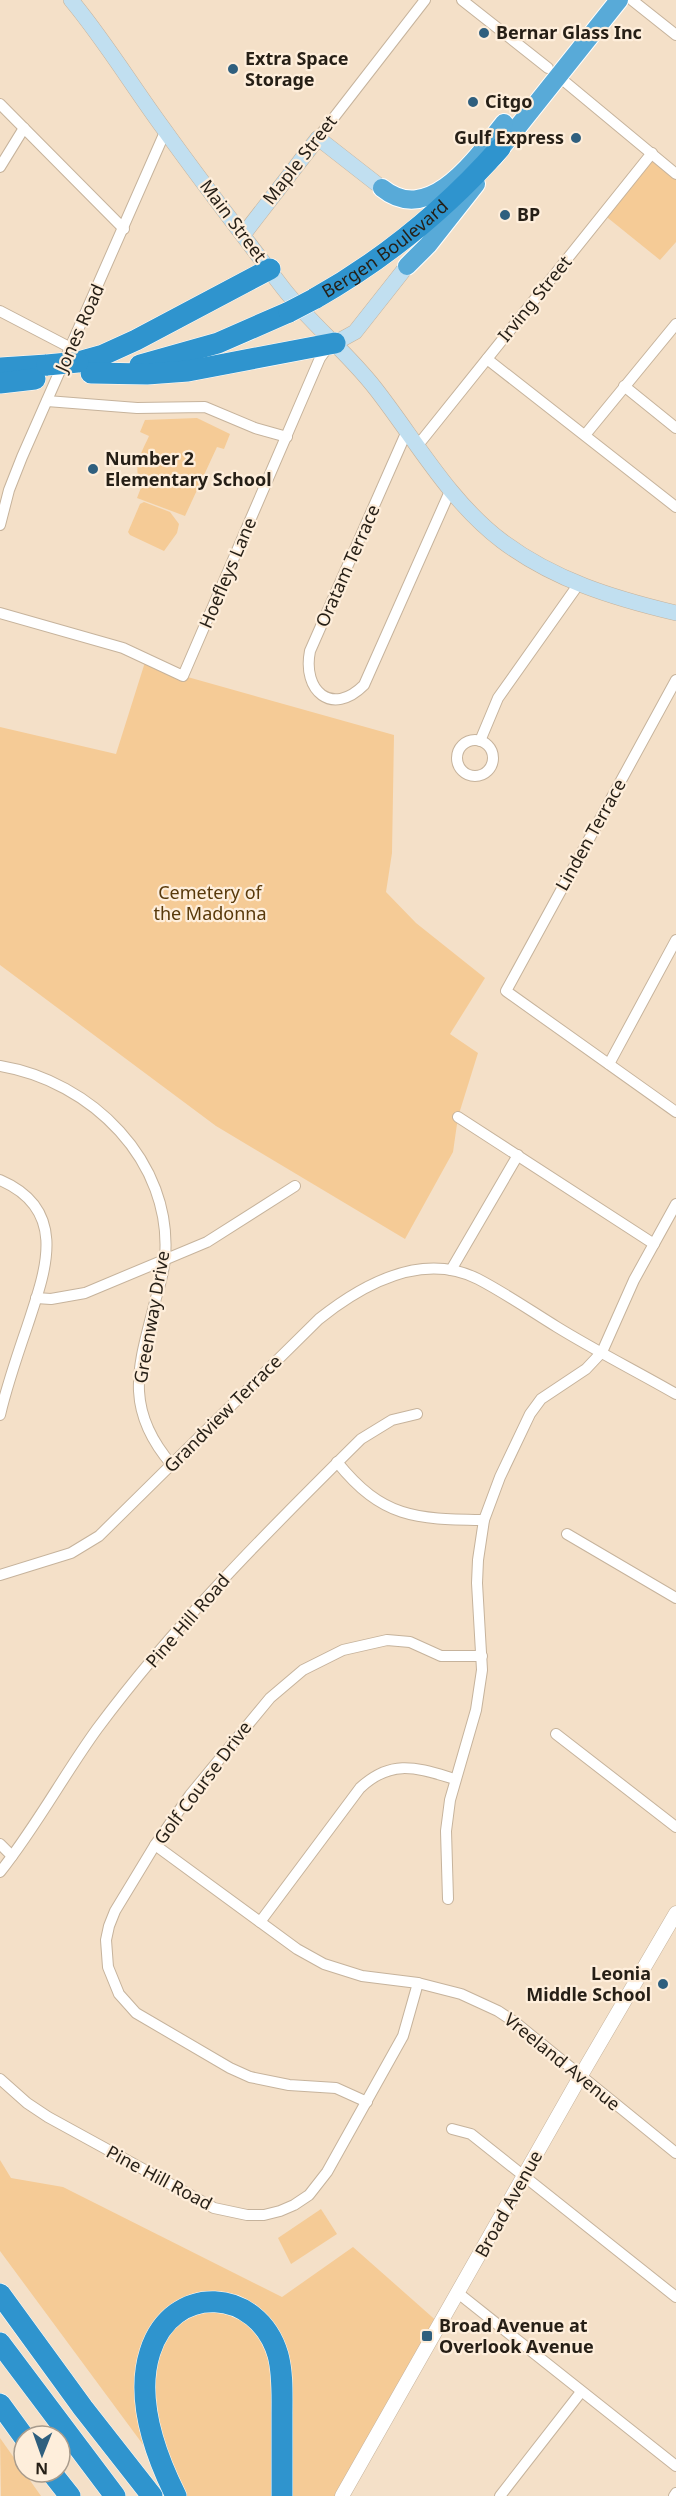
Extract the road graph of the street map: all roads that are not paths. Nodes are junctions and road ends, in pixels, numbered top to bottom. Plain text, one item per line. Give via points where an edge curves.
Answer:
1 (71, 0) edge
2 (425, 0) edge
3 (462, 0) edge
4 (603, 0) edge
5 (619, 0) edge
6 (632, 0) edge
7 (676, 35) edge
8 (553, 72) junction
9 (0, 104) edge
10 (24, 128) junction
11 (165, 132) junction
12 (318, 138) junction
13 (500, 148) junction
14 (652, 153) junction
15 (0, 168) edge
16 (676, 174) edge
17 (382, 188) joint
18 (446, 188) junction
19 (124, 229) junction
20 (243, 235) junction
21 (407, 266) joint
22 (270, 269) junction
23 (310, 294) junction
24 (0, 310) edge
25 (676, 324) edge
26 (335, 343) junction
27 (487, 359) junction
28 (78, 365) junction
29 (0, 367) edge
30 (38, 370) junction
31 (0, 383) edge
32 (624, 386) junction
33 (47, 401) junction
34 (676, 428) edge
35 (407, 431) junction
36 (585, 435) junction
37 (287, 437) junction
38 (418, 445) junction
39 (451, 489) junction
40 (676, 507) edge
41 (0, 525) edge
42 (578, 585) junction
43 (0, 613) edge
44 (676, 613) edge
45 (676, 680) edge
46 (480, 741) dead end
47 (676, 939) edge
48 (609, 1064) junction
49 (0, 1066) edge
50 (676, 1112) edge
51 (458, 1117) dead end
52 (518, 1155) junction
53 (0, 1180) edge
54 (295, 1186) dead end
55 (676, 1204) edge
56 (654, 1244) junction
57 (165, 1260) junction
58 (451, 1270) junction
59 (36, 1298) junction
60 (602, 1352) junction
61 (676, 1394) edge
62 (417, 1414) dead end
63 (0, 1415) edge
64 (337, 1462) junction
65 (172, 1465) junction
66 (484, 1520) junction
67 (567, 1534) dead end
68 (0, 1575) edge
69 (676, 1598) edge
70 (482, 1656) junction
71 (556, 1734) dead end
72 (455, 1779) junction
73 (676, 1827) edge
74 (0, 1844) edge
75 (155, 1845) junction
76 (12, 1856) junction
77 (0, 1872) edge
78 (448, 1899) dead end
79 (676, 1913) edge
80 (260, 1922) junction
81 (418, 1983) junction
82 (580, 2077) junction
83 (0, 2079) edge
84 (367, 2102) junction
85 (452, 2129) dead end
86 (676, 2153) edge
87 (524, 2178) junction
88 (458, 2293) junction
89 (0, 2294) edge
90 (676, 2297) edge
91 (0, 2343) edge
92 (0, 2367) edge
93 (581, 2392) junction
94 (0, 2404) edge
95 (15, 2424) edge
96 (42, 2424) edge
97 (72, 2464) edge
98 (676, 2466) edge
99 (97, 2496) edge
100 (115, 2496) edge
101 (152, 2496) edge
102 (176, 2496) edge
103 (282, 2496) edge
104 (342, 2496) edge
105 (500, 2496) edge

1 - 11 main road, Main Street
2 - 12 street, Maple Street
3 - 8 street
4 - 8 highway, Bergen Boulevard
5 - 8 highway, Bergen Boulevard
6 - 7 street
8 - 13 highway, Bergen Boulevard
8 - 14 street
8 - 18 highway, Bergen Boulevard
9 - 10 street
10 - 15 street
10 - 19 street
11 - 19 street, Jones Road
11 - 20 main road, Main Street
12 - 17 main road
12 - 20 main road, Maple Street
13 - 21 highway via 428,246
13 - 23 highway, Bergen Boulevard via 455,196 407,238 362,270
14 - 16 street
14 - 27 street, Irving Street
17 - 18 highway via 398,199 412,201
18 - 23 highway, Bergen Boulevard
19 - 28 street, Jones Road
20 - 22 main road, Main Street
21 - 26 main road, Bergen Boulevard via 355,332
22 - 26 main road, Main Street
22 - 28 highway via 136,340
23 - 28 highway, Bergen Boulevard via 284,307 195,336
24 - 28 street
25 - 32 street
26 - 28 highway via 188,371 147,374
26 - 35 main road, Main Street via 375,387
26 - 37 street, Hoefleys Lane via 322,354
27 - 36 street
27 - 38 street, Irving Street
28 - 30 highway, Bergen Boulevard, bridge
28 - 33 street, Jones Road
29 - 30 highway
30 - 31 highway, Bergen Boulevard
32 - 34 street
32 - 36 street
33 - 37 street via 137,408 205,407
33 - 41 street, Jones Road via 9,490
35 - 38 main road, Main Street
35 - 39 street, Oratam Terrace via 310,651 310,681 326,698 343,699 364,685
36 - 40 street
37 - 43 street, Hoefleys Lane via 183,676 123,648
38 - 39 main road, Main Street
39 - 42 main road, Main Street via 479,522 502,541
42 - 44 main road, Main Street
42 - 46 street via 498,699
45 - 48 street, Linden Terrace via 506,991
47 - 48 street
48 - 50 street
49 - 57 street, Greenway Drive via 39,1075 75,1092 123,1134 154,1188 164,1228
51 - 52 street
52 - 56 street
52 - 58 street
53 - 59 street via 30,1200 44,1222 47,1260
54 - 57 street via 223,1234
55 - 56 street
56 - 60 street
57 - 59 street via 85,1293
57 - 65 street, Greenway Drive via 141,1356 139,1398 146,1426
58 - 60 street, Grandview Terrace via 478,1279
58 - 65 street, Grandview Terrace via 401,1273 341,1301
59 - 63 street
60 - 61 street, Grandview Terrace
60 - 66 street via 586,1369 541,1399 530,1414
62 - 64 street, Pine Hill Road via 376,1428
64 - 66 street via 364,1492 405,1514
64 - 76 street, Pine Hill Road via 205,1597 98,1729
65 - 68 street, Grandview Terrace via 86,1546
66 - 70 street via 477,1583
67 - 69 street
70 - 72 street via 476,1710
70 - 75 street, Golf Course Drive via 441,1656 410,1642 387,1640 343,1650 321,1660 270,1698 190,1795
71 - 73 street
72 - 78 street via 447,1822
72 - 80 street via 406,1767 390,1769 368,1780
74 - 76 street
75 - 80 street, Vreeland Avenue
75 - 84 street, Golf Course Drive via 115,1911 106,1940 112,1981 128,2006 250,2077 280,2084 336,2088
76 - 77 street, Pine Hill Road
79 - 82 street, Broad Avenue
80 - 81 street, Vreeland Avenue via 324,1964 362,1976
81 - 82 street, Vreeland Avenue via 461,1994 498,2011
81 - 84 street, Pine Hill Road via 403,2036
82 - 86 street, Vreeland Avenue
82 - 87 street, Broad Avenue
83 - 84 street, Pine Hill Road via 48,2117 196,2200 247,2215 279,2211 309,2195 323,2179
85 - 87 street via 471,2134
87 - 88 street, Broad Avenue
87 - 90 street
88 - 93 street
88 - 104 street, Broad Avenue
89 - 101 highway
91 - 100 highway
92 - 96 highway
93 - 98 street
93 - 105 street
94 - 95 highway
97 - 99 highway
102 - 103 highway via 148,2418 148,2361 160,2331 176,2315 194,2304 217,2301 236,2305 251,2314 265,2328 278,2355 282,2376

